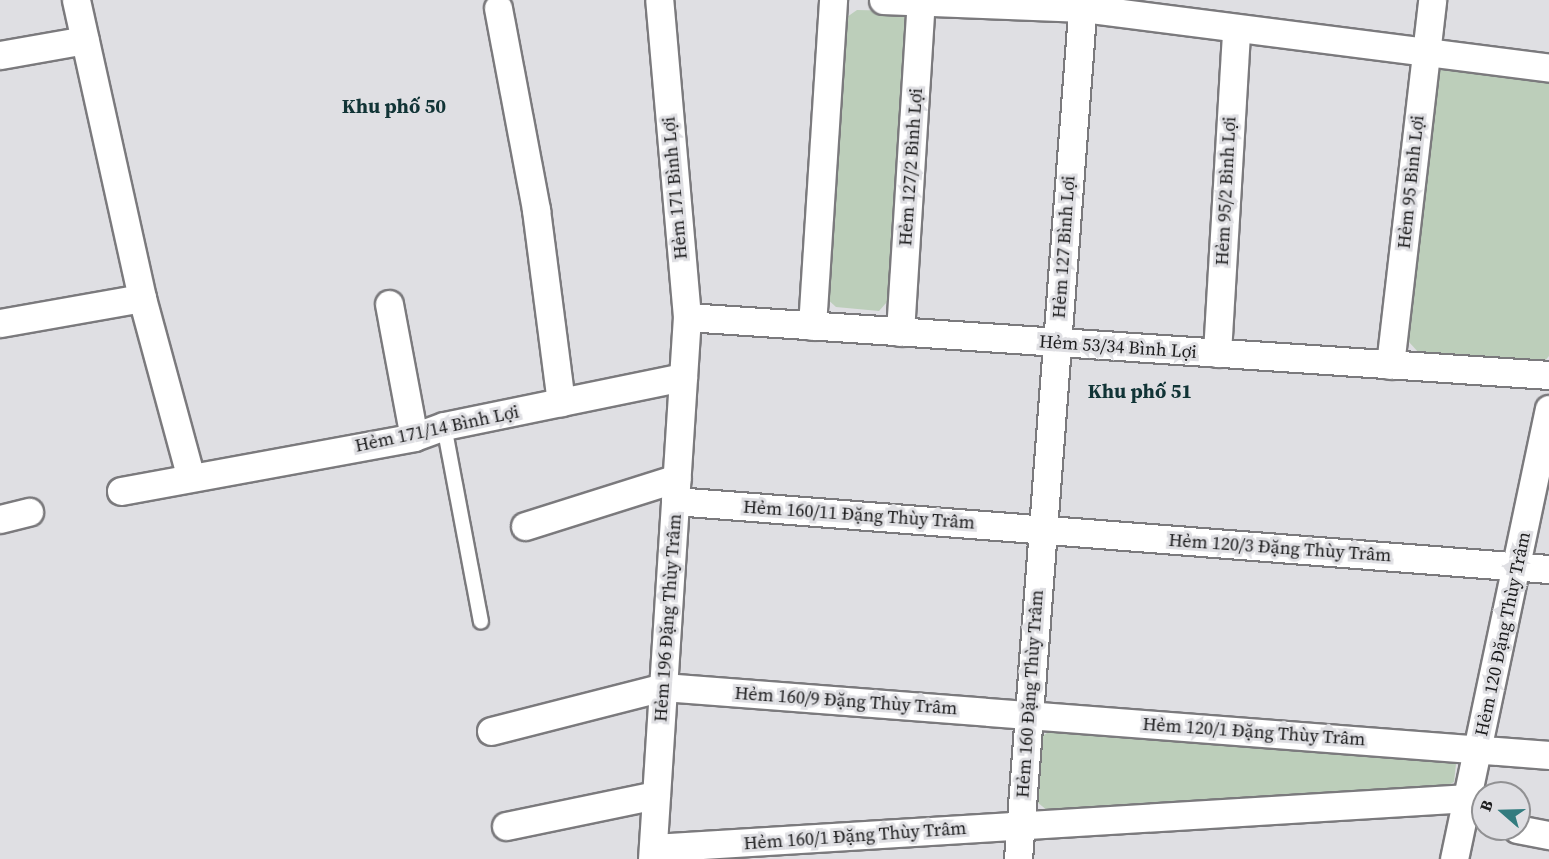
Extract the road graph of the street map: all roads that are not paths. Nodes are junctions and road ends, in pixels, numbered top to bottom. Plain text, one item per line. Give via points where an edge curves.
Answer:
1 (76, 0) edge
2 (659, 0) edge
3 (833, 0) edge
4 (884, 0) edge
5 (1432, 0) edge
6 (921, 2) junction
7 (1083, 4) edge
8 (498, 8) dead end
9 (1236, 28) junction
10 (84, 40) junction
11 (1425, 53) junction
12 (0, 55) edge
13 (1549, 68) edge
14 (142, 298) junction
15 (389, 304) dead end
16 (687, 317) junction
17 (0, 323) edge
18 (812, 326) junction
19 (900, 332) junction
20 (1057, 343) junction
21 (1217, 353) junction
22 (1390, 365) junction
23 (1549, 375) edge
24 (683, 377) junction
25 (561, 402) junction
26 (1549, 409) edge
27 (444, 426) junction
28 (414, 437) junction
29 (190, 475) junction
30 (676, 489) junction
31 (121, 491) dead end
32 (29, 512) dead end
33 (0, 519) edge
34 (525, 526) dead end
35 (1043, 530) junction
36 (1517, 566) junction
37 (1549, 569) edge
38 (481, 622) dead end
39 (663, 687) junction
40 (1029, 714) junction
41 (491, 731) dead end
42 (1479, 749) junction
43 (1549, 754) edge
44 (1475, 781) edge
45 (656, 795) junction
46 (1471, 813) edge
47 (506, 826) dead end
48 (1020, 826) junction
49 (1531, 832) edge
50 (1549, 835) edge
51 (653, 854) edge
52 (1018, 859) edge
53 (1454, 859) edge

1 - 10 street
2 - 16 street, Hẻm 171 Bình Lợi
3 - 18 street
4 - 6 street
5 - 11 street, Hẻm 95 Bình Lợi
6 - 7 street
6 - 19 street, Hẻm 127/2 Bình Lợi
7 - 9 street
7 - 20 street, Hẻm 127 Bình Lợi
8 - 25 street via 536,210
9 - 11 street
9 - 21 street, Hẻm 95/2 Bình Lợi
10 - 12 street
10 - 14 street
11 - 13 street
11 - 22 street, Hẻm 95 Bình Lợi
14 - 17 street
14 - 29 street
15 - 28 street
16 - 18 street, Hẻm 53/34 Bình Lợi
16 - 24 street, Hẻm 171 Bình Lợi
18 - 19 street, Hẻm 53/34 Bình Lợi
19 - 20 street, Hẻm 53/34 Bình Lợi
20 - 21 street, Hẻm 53/34 Bình Lợi
20 - 35 street, Hẻm 127 Bình Lợi
21 - 22 street, Hẻm 53/34 Bình Lợi
22 - 23 street, Hẻm 53/34 Bình Lợi
24 - 25 street, Hẻm 171/14 Bình Lợi
24 - 30 street, Hẻm 196 Đặng Thùy Trâm
25 - 27 street, Hẻm 171/14 Bình Lợi
26 - 36 street, Hẻm 120 Đặng Thùy Trâm
27 - 28 street, Hẻm 171/14 Bình Lợi
27 - 38 lane
28 - 29 street, Hẻm 171/14 Bình Lợi
29 - 31 street, Hẻm 171/14 Bình Lợi
30 - 34 street
30 - 35 street, Hẻm 160/11 Đặng Thùy Trâm
30 - 39 street, Hẻm 196 Đặng Thùy Trâm
32 - 33 street
35 - 36 street, Hẻm 120/3 Đặng Thùy Trâm
35 - 40 street, Hẻm 160 Đặng Thùy Trâm
36 - 37 street, Hẻm 120/3 Đặng Thùy Trâm
36 - 42 street, Hẻm 120 Đặng Thùy Trâm
39 - 40 street, Hẻm 160/9 Đặng Thùy Trâm
39 - 41 street, Hẻm 160/9 Đặng Thùy Trâm
39 - 45 street, Hẻm 196 Đặng Thùy Trâm
40 - 42 street, Hẻm 120/1 Đặng Thùy Trâm
40 - 48 street, Hẻm 160 Đặng Thùy Trâm
42 - 43 street, Hẻm 120/1 Đặng Thùy Trâm
42 - 44 street, Hẻm 120 Đặng Thùy Trâm
45 - 47 street
45 - 51 street, Hẻm 196 Đặng Thùy Trâm
46 - 48 street
46 - 53 street, Hẻm 120 Đặng Thùy Trâm
48 - 51 street, Hẻm 160/1 Đặng Thùy Trâm
48 - 52 street, Hẻm 160 Đặng Thùy Trâm
49 - 50 street

